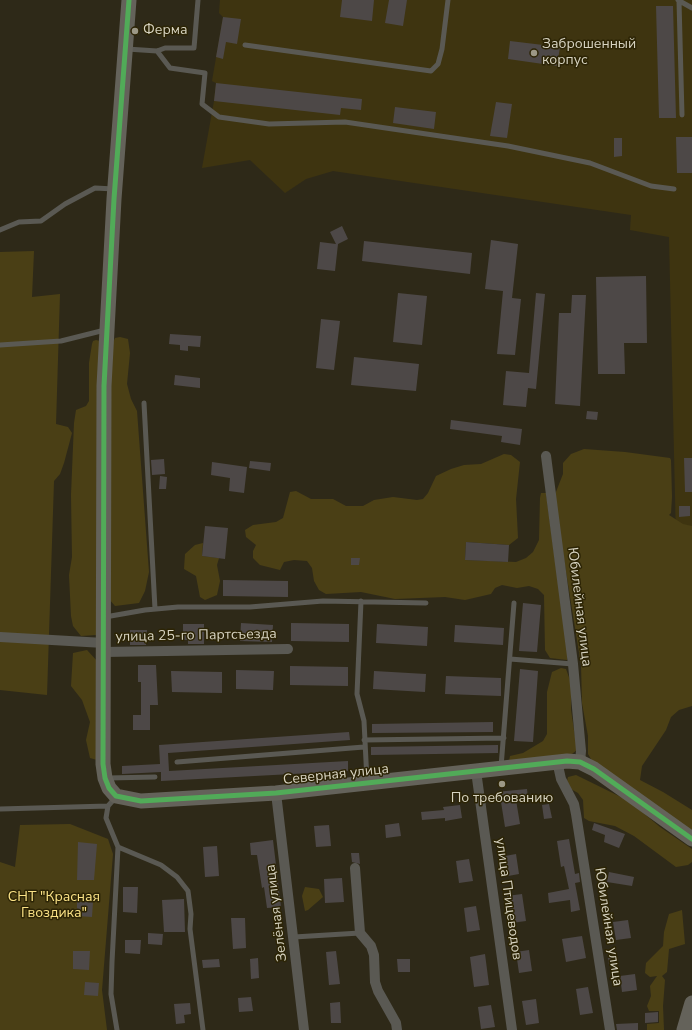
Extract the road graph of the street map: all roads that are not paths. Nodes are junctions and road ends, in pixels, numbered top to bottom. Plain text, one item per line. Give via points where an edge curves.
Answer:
1 (129, 0) edge
2 (198, 0) edge
3 (448, 0) edge
4 (679, 0) edge
5 (692, 8) edge
6 (245, 45) dead end
7 (126, 49) junction
8 (157, 51) junction
9 (682, 115) dead end
10 (115, 189) junction
11 (674, 189) dead end
12 (0, 230) edge
13 (107, 330) junction
14 (0, 345) edge
15 (144, 403) dead end
16 (546, 456) dead end
17 (362, 601) junction
18 (426, 602) dead end
19 (514, 603) dead end
20 (155, 609) junction
21 (104, 617) junction
22 (0, 637) edge
23 (104, 647) junction
24 (288, 649) dead end
25 (510, 659) junction
26 (573, 664) junction
27 (504, 738) junction
28 (364, 740) junction
29 (364, 747) junction
30 (557, 761) junction
31 (177, 762) dead end
32 (580, 762) junction
33 (501, 768) junction
34 (476, 771) junction
35 (155, 777) dead end
36 (105, 778) junction
37 (367, 784) junction
38 (276, 793) junction
39 (112, 801) junction
40 (0, 809) edge
41 (692, 839) edge
42 (118, 848) junction
43 (355, 868) dead end
44 (360, 933) junction
45 (294, 937) junction
46 (692, 1003) edge
47 (117, 1030) edge
48 (204, 1030) edge
49 (304, 1030) edge
50 (397, 1030) edge
51 (512, 1030) edge
52 (610, 1030) edge
53 (684, 1030) edge

1 - 7 street
2 - 8 lane via 194,48 165,48
3 - 6 lane via 442,50 438,64 431,71
4 - 5 lane
4 - 9 lane
7 - 8 lane
7 - 10 street
8 - 11 lane via 170,68 205,73 202,104 220,117 269,124 345,122 508,146 590,163 650,186
10 - 12 lane via 95,188 41,221 19,222
10 - 13 street
13 - 14 lane via 61,341
13 - 21 street via 104,386
15 - 20 lane
16 - 26 street, Юбилейная улица
17 - 18 lane
17 - 20 lane
17 - 28 lane via 358,694 364,722
19 - 25 lane
20 - 21 lane
21 - 23 street
22 - 23 street, улица 25-го Партсъезда
23 - 24 street, улица 25-го Партсъезда
23 - 36 street
25 - 26 lane
25 - 27 lane
26 - 32 street, Юбилейная улица
27 - 28 lane
27 - 33 lane
28 - 29 lane
29 - 31 lane
29 - 37 lane
30 - 32 street, Северная улица
30 - 33 street, Северная улица
30 - 52 street, Юбилейная улица via 560,779 574,804 576,814
32 - 41 street, Северная улица via 614,782
33 - 34 street, Северная улица
34 - 37 street, Северная улица
34 - 51 street, улица Птицеводов
35 - 36 lane
36 - 39 street
37 - 38 street, Северная улица
38 - 39 street, Северная улица
38 - 45 street, Зелёная улица
39 - 40 lane
39 - 42 lane via 106,818
42 - 47 lane via 111,994
42 - 48 lane via 161,865 177,877 188,891 190,929
43 - 44 street
44 - 45 lane
44 - 50 street via 373,950 378,991 396,1023
45 - 49 street, Зелёная улица
46 - 53 street

